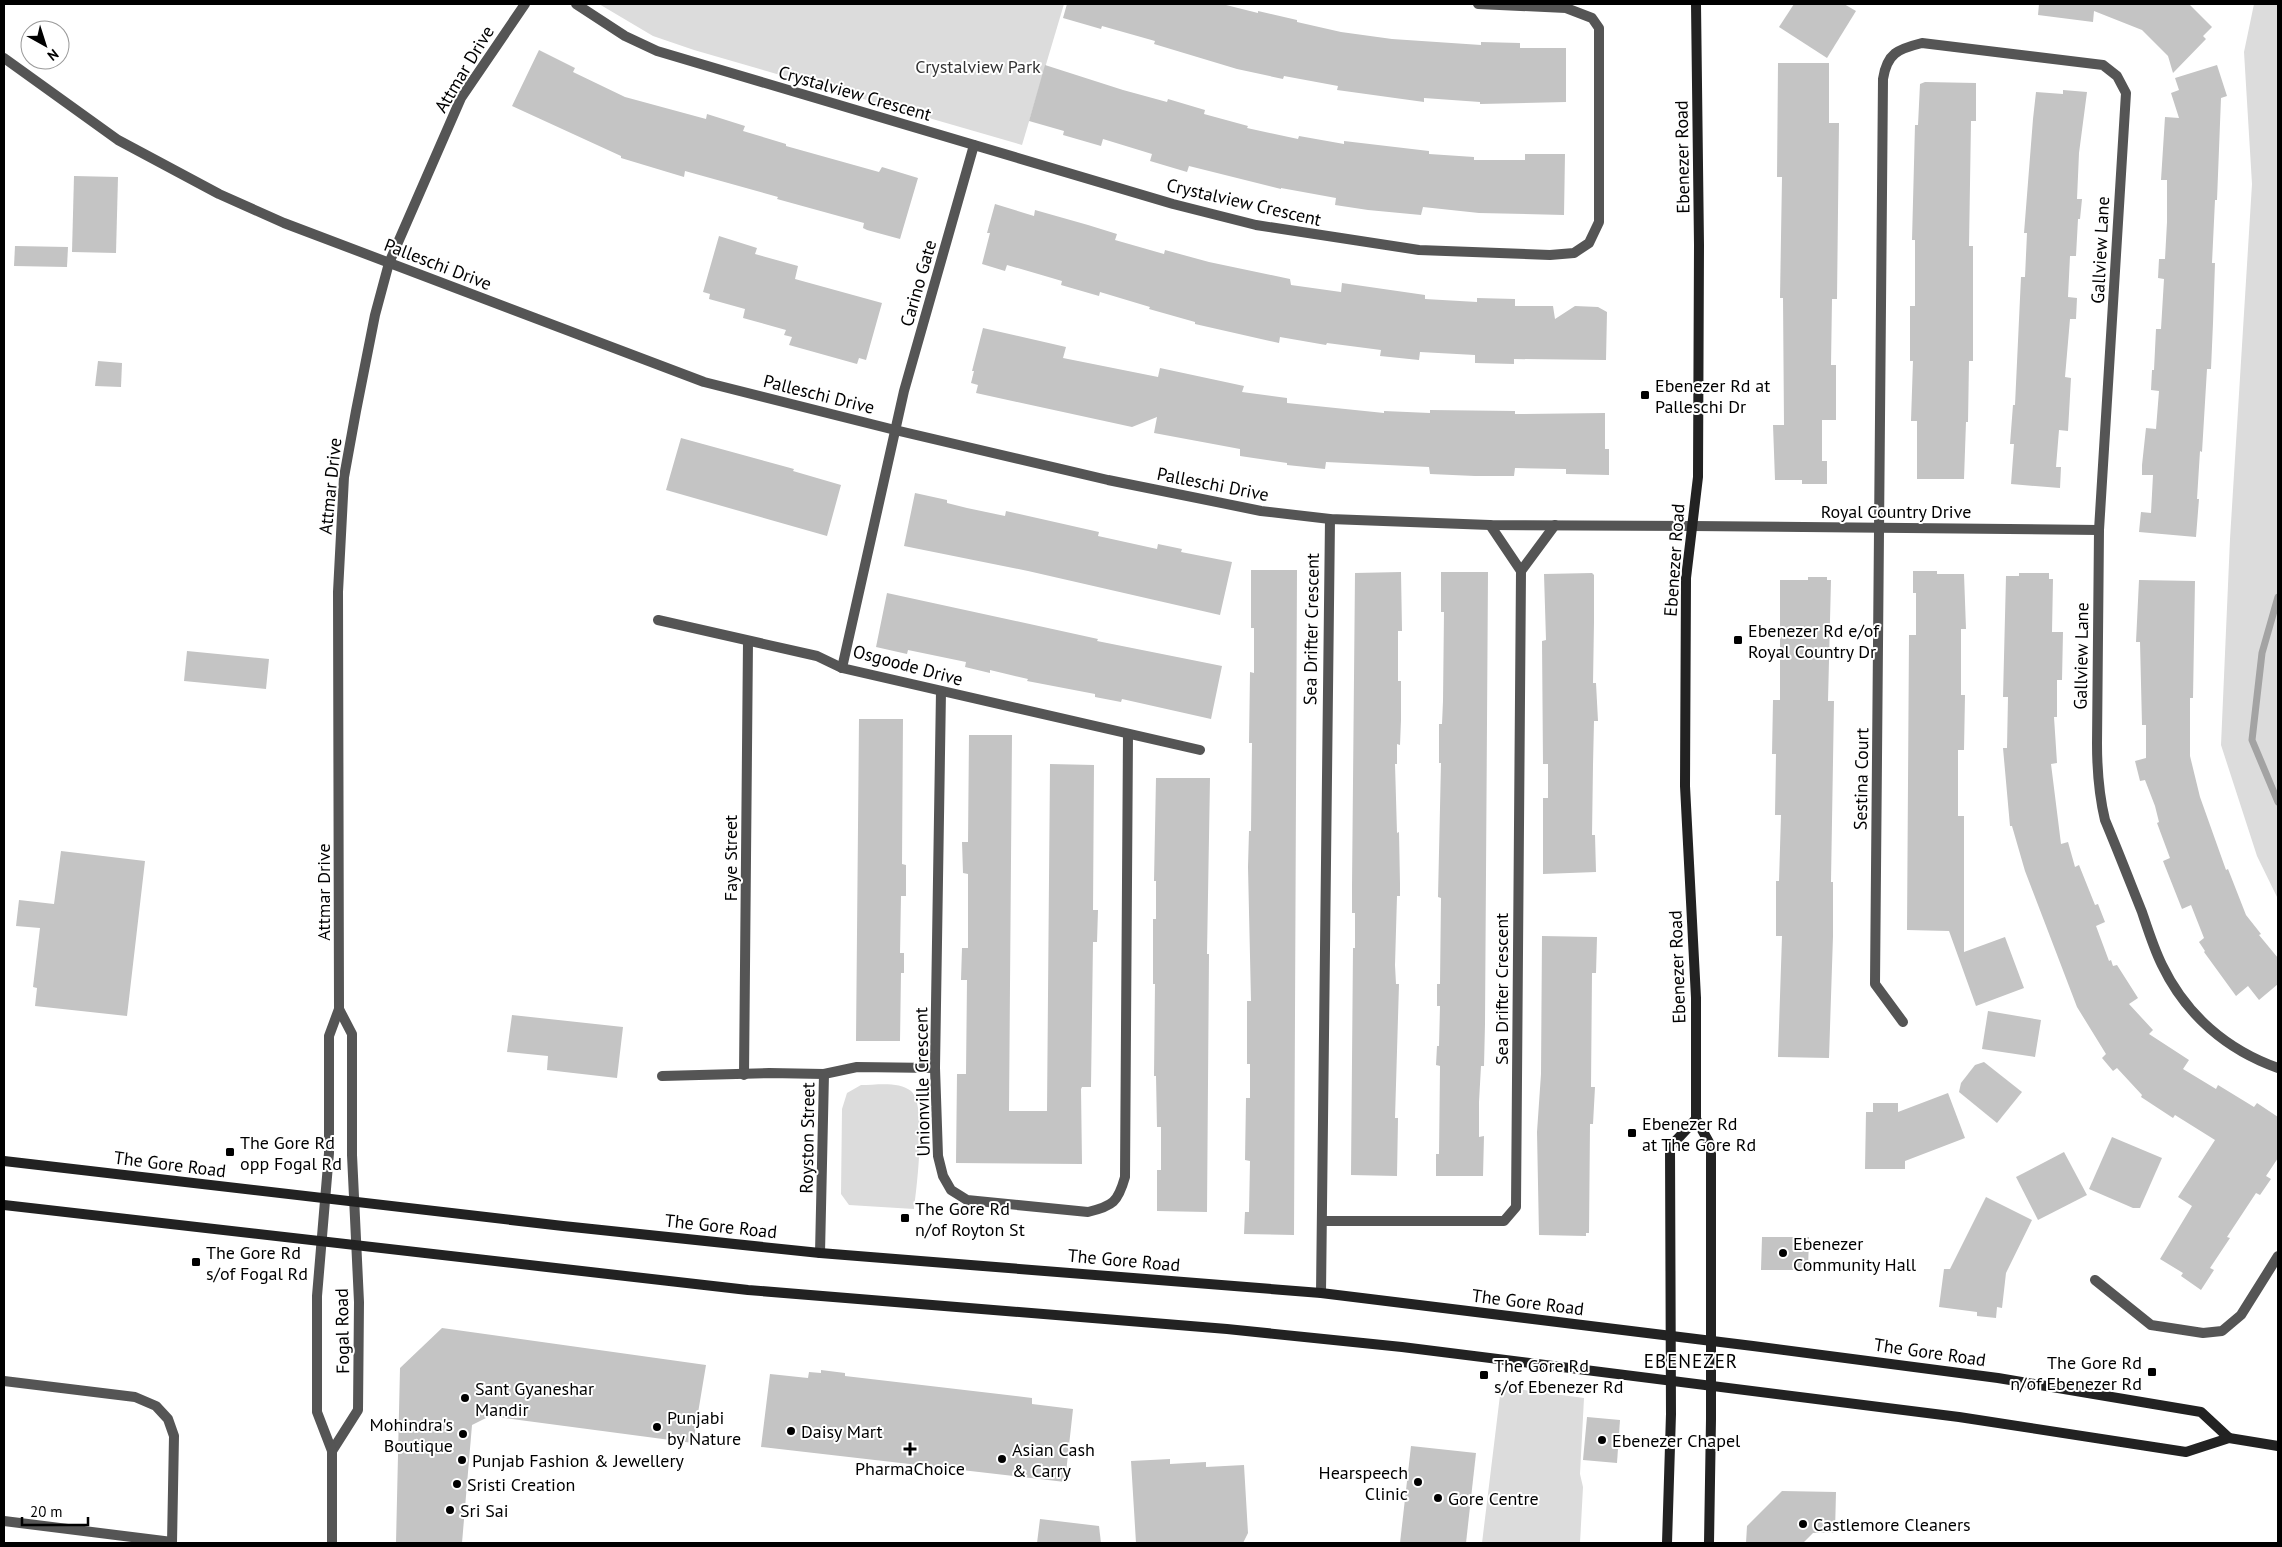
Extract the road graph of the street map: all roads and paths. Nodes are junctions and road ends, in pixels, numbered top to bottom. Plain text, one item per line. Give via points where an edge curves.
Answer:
1 (524, 4) edge
2 (576, 4) edge
3 (1478, 4) edge
4 (1696, 4) edge
5 (4, 58) edge
6 (974, 145) junction
7 (389, 263) junction
8 (895, 430) junction
9 (1330, 519) junction
10 (1490, 525) junction
11 (1555, 525) junction
12 (1692, 526) junction
13 (1880, 527) junction
14 (2099, 530) junction
15 (1521, 571) junction
16 (658, 620) dead end
17 (748, 642) junction
18 (842, 668) junction
19 (941, 691) junction
20 (1128, 734) junction
21 (1200, 750) dead end
22 (339, 1009) junction
23 (1903, 1022) dead end
24 (935, 1068) junction
25 (2278, 1068) edge
26 (744, 1074) junction
27 (824, 1074) junction
28 (662, 1076) dead end
29 (1696, 1120) junction
30 (4, 1161) edge
31 (325, 1199) junction
32 (354, 1202) junction
33 (4, 1205) edge
34 (1322, 1221) junction
35 (321, 1242) junction
36 (356, 1246) junction
37 (820, 1253) junction
38 (2278, 1256) edge
39 (2095, 1280) dead end
40 (1321, 1293) junction
41 (1671, 1336) junction
42 (1711, 1341) junction
43 (4, 1380) edge
44 (1671, 1380) junction
45 (1711, 1385) junction
46 (2230, 1438) junction
47 (2278, 1446) edge
48 (332, 1451) junction
49 (4, 1521) edge
50 (172, 1543) edge
51 (332, 1543) edge
52 (1668, 1543) edge
53 (1709, 1543) edge

1 - 7 street, Attmar Drive via 461,98
2 - 6 street, Crystalview Crescent via 625,36 656,51
3 - 6 street, Crystalview Crescent via 1566,8 1592,18 1599,28 1599,222 1589,243 1574,253 1419,250 1282,230 1173,204
4 - 12 main road, Ebenezer Road via 1698,458
5 - 7 street, Palleschi Drive via 118,140 219,194
6 - 8 street, Carino Gate
7 - 8 street, Palleschi Drive via 704,382
7 - 22 street, Attmar Drive via 354,420 344,477 340,533
8 - 9 street, Palleschi Drive via 1108,480 1242,507
8 - 18 street, Osgoode Drive
9 - 10 street, Palleschi Drive
9 - 34 street, Sea Drifter Crescent
10 - 11 street, Palleschi Drive
10 - 15 street
11 - 12 street, Palleschi Drive
11 - 15 street
12 - 13 street, Royal Country Drive
12 - 29 main road, Ebenezer Road via 1686,578 1685,777 1696,998
13 - 14 street, Royal Country Drive
13 - 14 street, Gallview Lane via 1883,78 1885,64 1900,48 1922,43 2103,65 2117,76 2126,93
13 - 23 street, Sestina Court via 1875,984
14 - 25 street, Gallview Lane via 2097,750 2105,820 2162,966 2192,1012 2226,1043
15 - 34 street, Sea Drifter Crescent via 1516,1207 1504,1221
16 - 17 street
17 - 18 street via 817,656
17 - 26 street, Faye Street
18 - 19 street, Osgoode Drive
19 - 20 street, Osgoode Drive
19 - 24 street, Unionville Crescent
20 - 21 street, Osgoode Drive
20 - 24 street, Unionville Crescent via 1125,1177 1120,1196 1107,1207 1088,1212 967,1200 951,1190 938,1156
22 - 31 street, Attmar Drive via 329,1036 329,1153
22 - 32 street, Attmar Drive via 352,1034
24 - 27 street, Royston Street via 857,1067
26 - 27 street
26 - 28 street
27 - 37 street, Royston Street
29 - 41 main road via 1670,1147
29 - 42 main road, Ebenezer Road via 1710,1146
30 - 31 main road, The Gore Road
31 - 32 main road, The Gore Road
31 - 35 street, Fogal Road
32 - 36 street, Fogal Road
32 - 37 main road, The Gore Road
33 - 35 main road
34 - 40 street, Sea Drifter Crescent
35 - 36 main road
35 - 48 street, Fogal Road via 317,1296 317,1412
36 - 44 main road via 748,1290 1227,1329
36 - 48 street, Fogal Road via 358,1410
37 - 40 main road, The Gore Road
38 - 39 street via 2241,1315 2222,1330 2203,1333 2151,1325
40 - 41 main road, The Gore Road
41 - 42 main road, The Gore Road
41 - 44 main road
42 - 45 main road, Ebenezer Road
42 - 46 main road, The Gore Road via 1978,1376 2201,1412
43 - 50 street via 135,1397 156,1406 168,1419 174,1436
44 - 45 main road
44 - 52 main road
45 - 46 main road via 2186,1452
45 - 53 main road, Ebenezer Road
46 - 47 main road
48 - 51 street, Fogal Road
49 - 50 street

